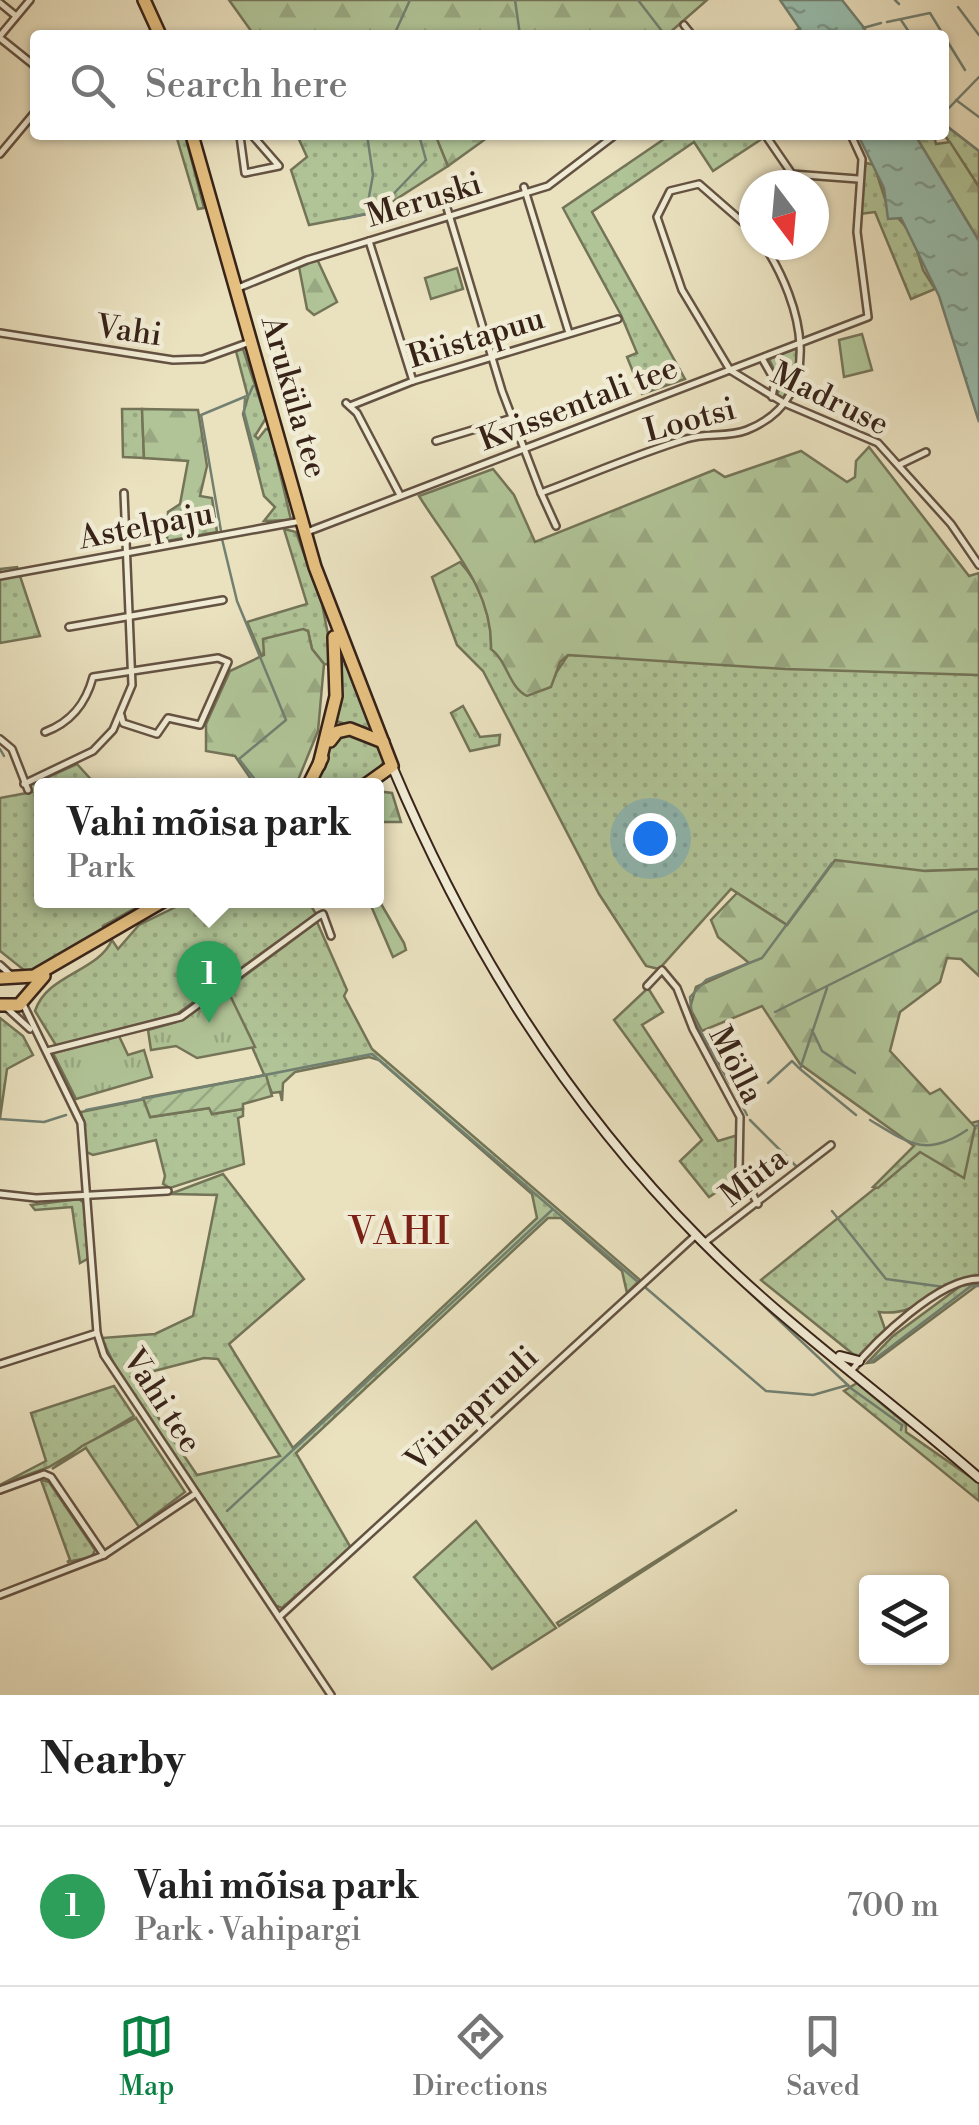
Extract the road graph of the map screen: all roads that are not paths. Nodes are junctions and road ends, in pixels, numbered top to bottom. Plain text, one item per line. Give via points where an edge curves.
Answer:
1 (30, 0) edge
2 (144, 0) edge
3 (0, 3) edge
4 (16, 16) junction
5 (684, 25) dead end
6 (158, 30) edge
7 (688, 30) edge
8 (0, 37) edge
9 (30, 62) edge
10 (30, 118) edge
11 (191, 140) edge
12 (241, 140) edge
13 (256, 140) edge
14 (608, 140) edge
15 (769, 140) edge
16 (853, 140) edge
17 (0, 154) edge
18 (858, 180) junction
19 (525, 190) junction
20 (447, 208) dead end
21 (449, 216) junction
22 (739, 219) edge
23 (369, 240) junction
24 (772, 260) edge
25 (235, 289) junction
26 (618, 318) dead end
27 (0, 332) edge
28 (569, 333) junction
29 (250, 342) junction
30 (802, 342) junction
31 (492, 356) junction
32 (761, 358) junction
33 (730, 370) junction
34 (413, 381) junction
35 (772, 397) junction
36 (784, 403) junction
37 (512, 418) junction
38 (436, 441) dead end
39 (522, 449) junction
40 (926, 452) dead end
41 (901, 464) junction
42 (124, 493) dead end
43 (541, 493) junction
44 (400, 495) junction
45 (556, 526) dead end
46 (303, 527) junction
47 (127, 552) junction
48 (979, 564) edge
49 (0, 576) edge
50 (324, 594) junction
51 (223, 600) dead end
52 (130, 615) junction
53 (69, 627) dead end
54 (134, 669) junction
55 (121, 715) junction
56 (46, 732) dead end
57 (0, 739) edge
58 (383, 742) junction
59 (319, 765) junction
60 (392, 766) junction
61 (43, 778) edge
62 (312, 778) edge
63 (376, 778) edge
64 (34, 783) edge
65 (384, 783) edge
66 (418, 826) junction
67 (151, 908) edge
68 (331, 936) dead end
69 (67, 958) junction
70 (0, 965) edge
71 (10, 977) edge
72 (647, 986) dead end
73 (24, 998) junction
74 (3, 1006) edge
75 (39, 1038) junction
76 (47, 1051) junction
77 (832, 1145) dead end
78 (168, 1191) dead end
79 (0, 1194) edge
80 (86, 1196) junction
81 (758, 1204) junction
82 (696, 1235) junction
83 (704, 1243) junction
84 (734, 1270) junction
85 (979, 1280) edge
86 (97, 1333) junction
87 (859, 1361) junction
88 (0, 1364) edge
89 (851, 1371) junction
90 (979, 1478) edge
91 (0, 1490) edge
92 (195, 1494) junction
93 (104, 1555) junction
94 (0, 1595) edge
95 (279, 1617) junction
96 (330, 1695) edge

1 - 4 street
2 - 6 highway
3 - 4 street
4 - 8 street
5 - 7 street
8 - 9 street
10 - 17 street
11 - 25 highway, Aruküla tee
12 - 13 street via 244,173 279,166
14 - 19 street, Meruski via 548,186
15 - 18 street via 792,174
16 - 18 street via 862,159
18 - 30 street, Kvissentali tee via 868,317
19 - 21 street, Meruski
19 - 28 street
20 - 21 street
21 - 23 street, Meruski
21 - 31 street
22 - 33 street via 699,184 674,188 658,212 682,290
23 - 25 street, Meruski
23 - 34 street
24 - 30 street
25 - 29 highway, Aruküla tee
26 - 28 street, Riistapuu
27 - 29 street, Vahi via 174,360 203,359
28 - 31 street, Riistapuu
29 - 46 highway, Aruküla tee
30 - 32 street, Kvissentali tee
30 - 36 street via 802,365
31 - 34 street, Riistapuu
31 - 37 street
32 - 33 street, Kvissentali tee
32 - 35 street via 776,381
33 - 35 street, Madruse
33 - 39 street, Kvissentali tee
34 - 44 street, Riistapuu via 348,404
35 - 36 street, Madruse
36 - 41 street, Madruse via 878,443
36 - 43 street, Lootsi via 740,432 690,438
37 - 38 street
37 - 39 street
39 - 43 street
39 - 44 street, Kvissentali tee
40 - 41 street
41 - 48 street, Madruse
42 - 47 street
43 - 45 street
44 - 46 street, Kvissentali tee
46 - 47 street, Astelpaju
46 - 50 highway, Aruküla tee
47 - 49 street, Astelpaju
47 - 52 street
50 - 58 highway
50 - 59 highway via 337,676
51 - 52 street
52 - 53 street
52 - 54 street
54 - 55 street
54 - 55 street via 218,658 229,668 204,721 194,726 174,717 150,736 123,723
54 - 56 street via 94,676 76,712
55 - 61 street via 93,751
57 - 64 street via 12,749 26,787
58 - 59 highway via 350,729 337,732
58 - 60 highway
59 - 62 highway
60 - 63 highway
60 - 66 main road
65 - 66 main road via 395,783
66 - 82 main road via 489,969 524,1022 597,1124
67 - 69 highway
68 - 76 street via 323,914 181,1017
69 - 71 highway via 34,976
69 - 73 highway
70 - 71 street
71 - 73 highway
72 - 81 street, Mölla via 662,970 677,988 740,1118 739,1170
73 - 74 highway
73 - 75 street
74 - 75 street
75 - 76 street, Vahi tee
76 - 80 street, Vahi tee via 78,1111
77 - 81 street, Müta
78 - 80 street
79 - 80 street
80 - 86 street, Vahi tee
81 - 83 street, Müta
82 - 83 main road
82 - 95 street, Viinapruuli
83 - 84 main road
84 - 87 main road via 843,1359
84 - 89 main road
85 - 87 street via 955,1283
86 - 88 street
86 - 92 street, Vahi tee via 110,1365
87 - 89 street
89 - 90 main road
91 - 93 street via 51,1477
92 - 93 street
92 - 95 street, Vahi tee
93 - 94 street
95 - 96 street, Vahi tee

